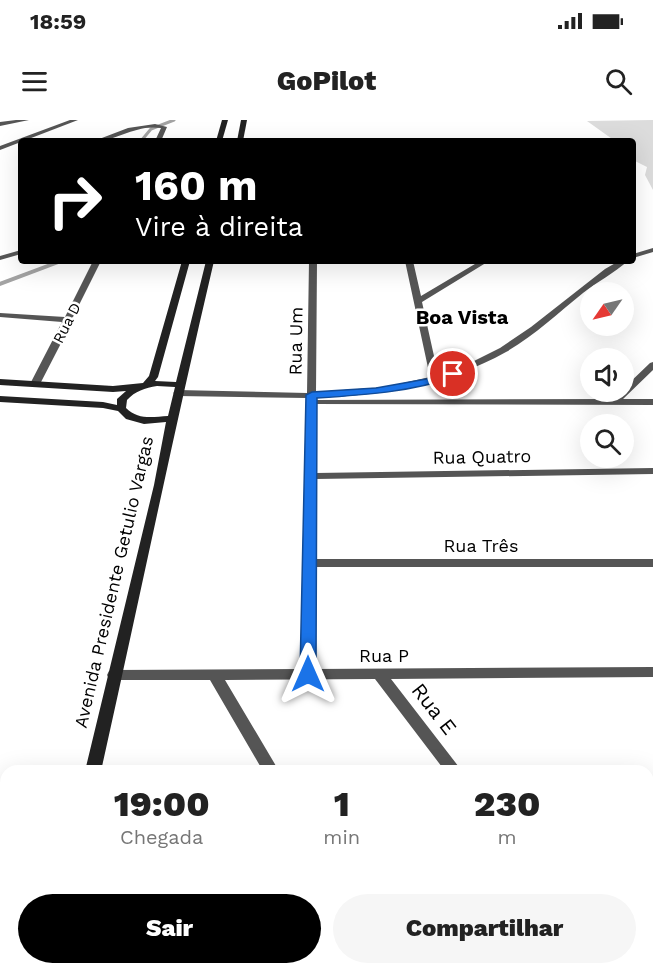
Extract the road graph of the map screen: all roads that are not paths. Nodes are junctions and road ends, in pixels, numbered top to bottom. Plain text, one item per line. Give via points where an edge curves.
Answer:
1 (26, 120) edge
2 (75, 120) edge
3 (225, 120) edge
4 (244, 120) edge
5 (0, 124) edge
6 (128, 130) junction
7 (27, 138) edge
8 (105, 138) edge
9 (124, 138) edge
10 (160, 138) edge
11 (220, 138) edge
12 (241, 138) edge
13 (18, 141) edge
14 (0, 148) edge
15 (653, 250) edge
16 (18, 253) edge
17 (636, 255) edge
18 (0, 258) edge
19 (96, 264) edge
20 (185, 264) edge
21 (209, 264) edge
22 (313, 264) edge
23 (410, 264) edge
24 (479, 264) edge
25 (620, 264) edge
26 (418, 301) junction
27 (0, 315) edge
28 (69, 320) junction
29 (653, 365) edge
30 (435, 380) junction
31 (0, 382) edge
32 (35, 384) junction
33 (634, 384) edge
34 (142, 386) junction
35 (178, 393) junction
36 (0, 399) edge
37 (312, 399) junction
38 (580, 402) edge
39 (634, 402) edge
40 (653, 402) edge
41 (121, 409) junction
42 (172, 419) junction
43 (653, 471) edge
44 (310, 476) junction
45 (310, 563) junction
46 (653, 563) edge
47 (653, 672) edge
48 (214, 674) junction
49 (308, 674) junction
50 (380, 674) junction
51 (114, 675) junction
52 (94, 765) edge
53 (267, 765) edge
54 (449, 765) edge

1 - 5 street
2 - 7 street
3 - 11 street
4 - 12 street
6 - 8 street
6 - 9 street
6 - 10 street via 157,126 164,130
13 - 14 street
15 - 17 street
16 - 18 street
19 - 28 street, Rua D
20 - 34 street via 153,376
21 - 35 street, Avenida Presidente Getulio Vargas
22 - 37 street, Rua Um
23 - 26 street
24 - 26 street
25 - 30 street via 505,348 471,367
26 - 30 street
27 - 28 street
28 - 32 street, Rua D
29 - 33 street
30 - 37 street
31 - 32 street
32 - 34 street via 113,389
34 - 35 street via 164,383
34 - 41 street via 122,399
35 - 37 street
35 - 42 street, Avenida Presidente Getulio Vargas
36 - 41 street
37 - 38 street
37 - 44 street, Rua Um
39 - 40 street
41 - 42 street via 129,417 144,421
42 - 51 street, Avenida Presidente Getulio Vargas
43 - 44 street, Rua Quatro
44 - 45 street, Rua Um
45 - 46 street, Rua Três
45 - 49 street, Rua Um
47 - 50 street, Rua P
48 - 49 street, Rua P
48 - 51 street, Rua P
48 - 53 street
49 - 50 street, Rua P
50 - 54 street, Rua E
51 - 52 street, Avenida Presidente Getulio Vargas

